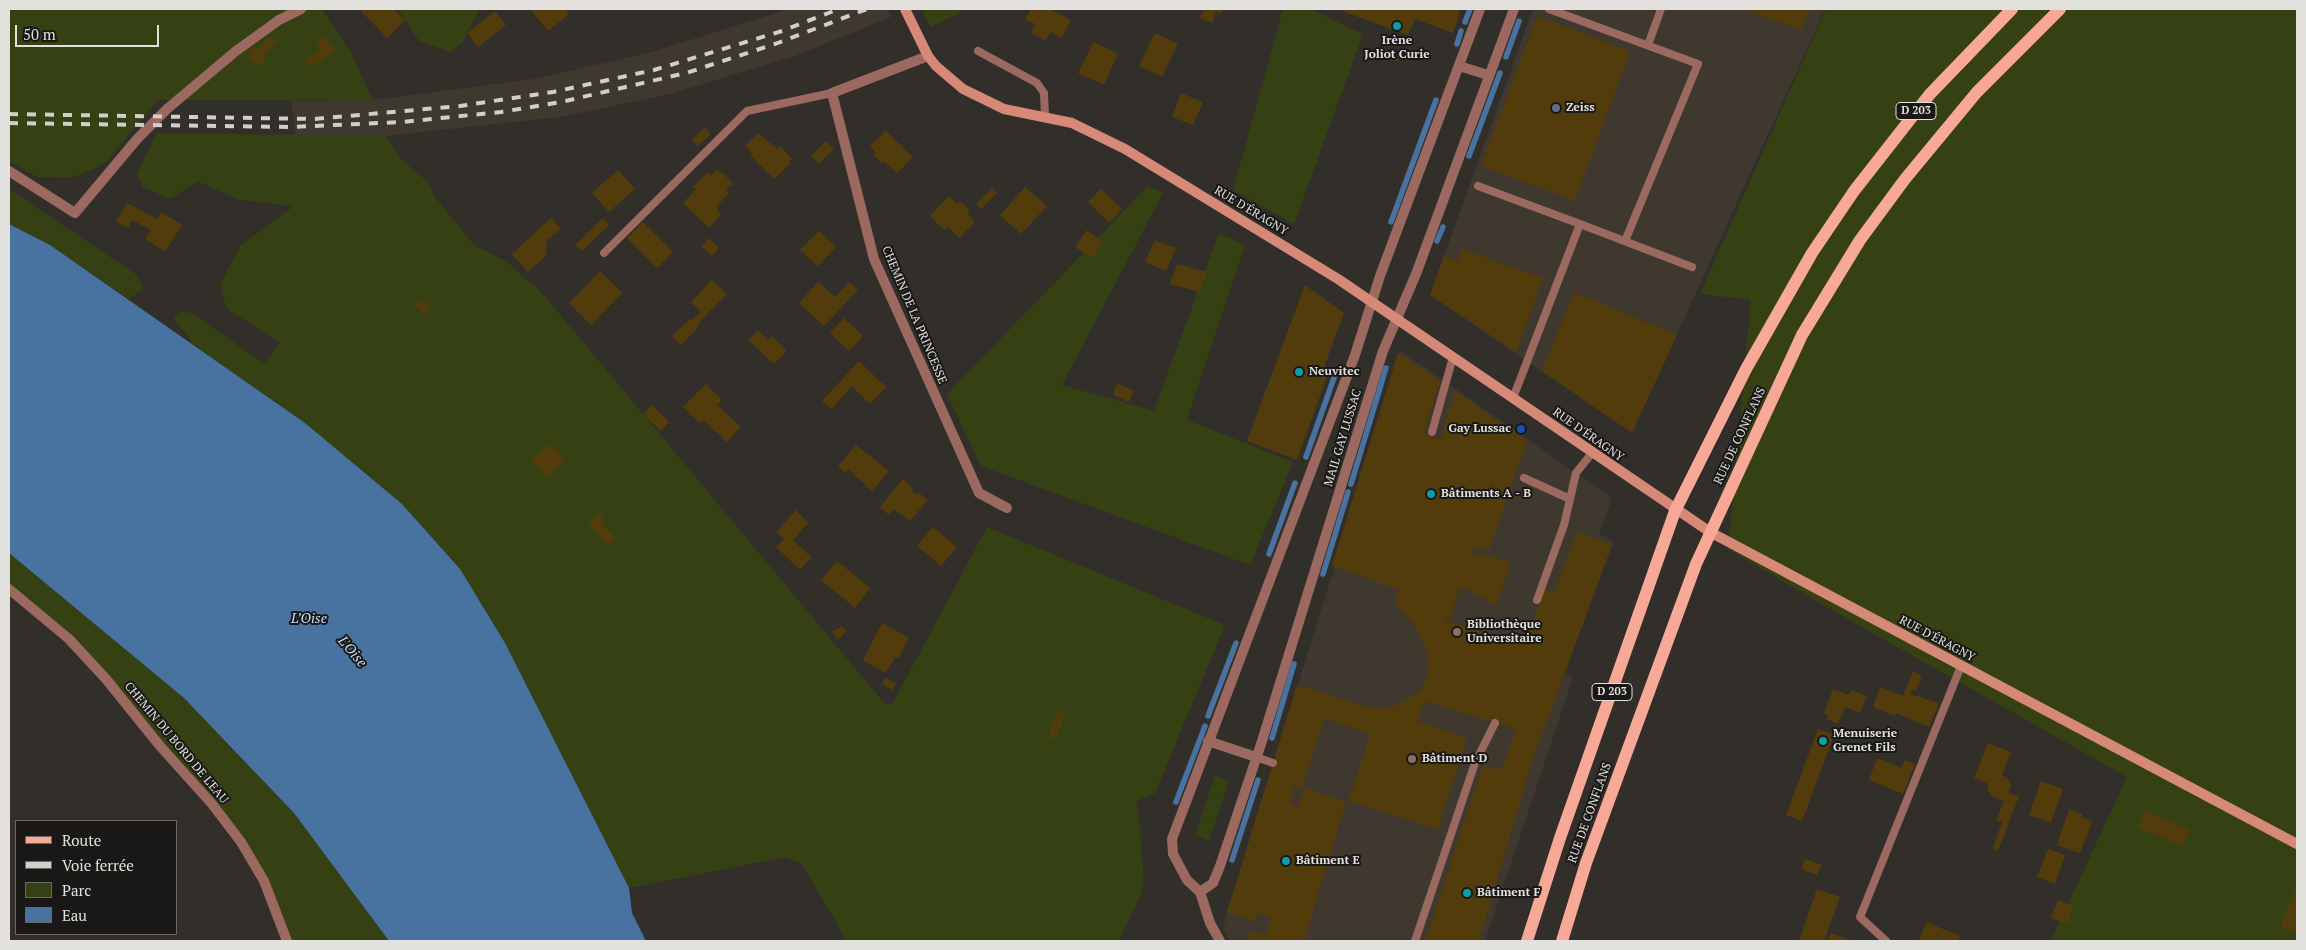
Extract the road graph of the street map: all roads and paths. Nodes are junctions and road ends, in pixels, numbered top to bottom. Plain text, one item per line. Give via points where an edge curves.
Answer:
1 (301, 9) edge
2 (905, 9) edge
3 (1480, 9) edge
4 (1514, 9) edge
5 (1549, 9) edge
6 (1661, 9) edge
7 (2012, 9) edge
8 (2060, 9) edge
9 (1648, 45) junction
10 (978, 51) dead end
11 (928, 56) junction
12 (1459, 66) junction
13 (1488, 75) junction
14 (832, 93) junction
15 (1044, 117) junction
16 (9, 171) edge
17 (1478, 186) dead end
18 (1580, 224) junction
19 (1625, 241) junction
20 (604, 253) dead end
21 (1692, 267) dead end
22 (1372, 303) junction
23 (1398, 320) junction
24 (1453, 357) junction
25 (1513, 398) junction
26 (1432, 432) dead end
27 (1592, 453) junction
28 (1524, 478) dead end
29 (1570, 499) junction
30 (1007, 508) dead end
31 (1675, 511) junction
32 (1710, 532) junction
33 (9, 589) edge
34 (1537, 600) dead end
35 (1961, 666) junction
36 (1495, 723) dead end
37 (1208, 741) junction
38 (1256, 757) junction
39 (1273, 763) dead end
40 (2297, 844) edge
41 (1200, 892) junction
42 (287, 941) edge
43 (1220, 941) edge
44 (1415, 941) edge
45 (1527, 941) edge
46 (1562, 941) edge
47 (1886, 941) edge

1 - 16 street via 279,20 236,51 167,109 138,138 75,213
2 - 11 street, RUE D'ÉRAGNY
3 - 12 street, MAIL GAY LUSSAC
4 - 13 street, MAIL GAY LUSSAC
5 - 9 lane
6 - 9 lane
7 - 31 main road, RUE DE CONFLANS / D 203 via 1930,94 1831,223 1765,334
8 - 32 main road, RUE DE CONFLANS / D 203 via 1953,120 1860,240 1802,335
9 - 19 lane via 1698,64
10 - 15 lane via 1037,83 1044,93
11 - 14 street
11 - 15 street, RUE D'ÉRAGNY via 952,80 978,98 1004,109
12 - 13 street
12 - 22 street, MAIL GAY LUSSAC
13 - 23 street, MAIL GAY LUSSAC
14 - 20 lane via 747,111
14 - 30 street, CHEMIN DE LA PRINCESSE via 874,259 979,492
15 - 22 street, RUE D'ÉRAGNY via 1072,123 1124,149
17 - 18 lane
18 - 19 lane
18 - 25 lane
19 - 21 lane
22 - 23 street, RUE D'ÉRAGNY
22 - 37 street, MAIL GAY LUSSAC
23 - 24 street, RUE D'ÉRAGNY
23 - 38 street, MAIL GAY LUSSAC via 1379,364
24 - 25 street, RUE D'ÉRAGNY
24 - 26 lane
25 - 27 street, RUE D'ÉRAGNY
27 - 29 lane via 1576,473
27 - 31 street, RUE D'ÉRAGNY
28 - 29 lane
29 - 34 lane
31 - 32 street, RUE D'ÉRAGNY
31 - 45 main road, RUE DE CONFLANS / D 203
32 - 35 street, RUE D'ÉRAGNY
32 - 46 main road, RUE DE CONFLANS / D 203 via 1589,854
33 - 42 street, CHEMIN DU BORD DE L'EAU via 69,639 212,804 264,880
35 - 40 street, RUE D'ÉRAGNY
35 - 47 lane via 1860,917
36 - 44 lane via 1476,763
37 - 38 street
37 - 41 street, MAIL GAY LUSSAC via 1172,839 1173,854 1187,880
38 - 39 lane
38 - 41 street, MAIL GAY LUSSAC via 1213,882
41 - 43 street

